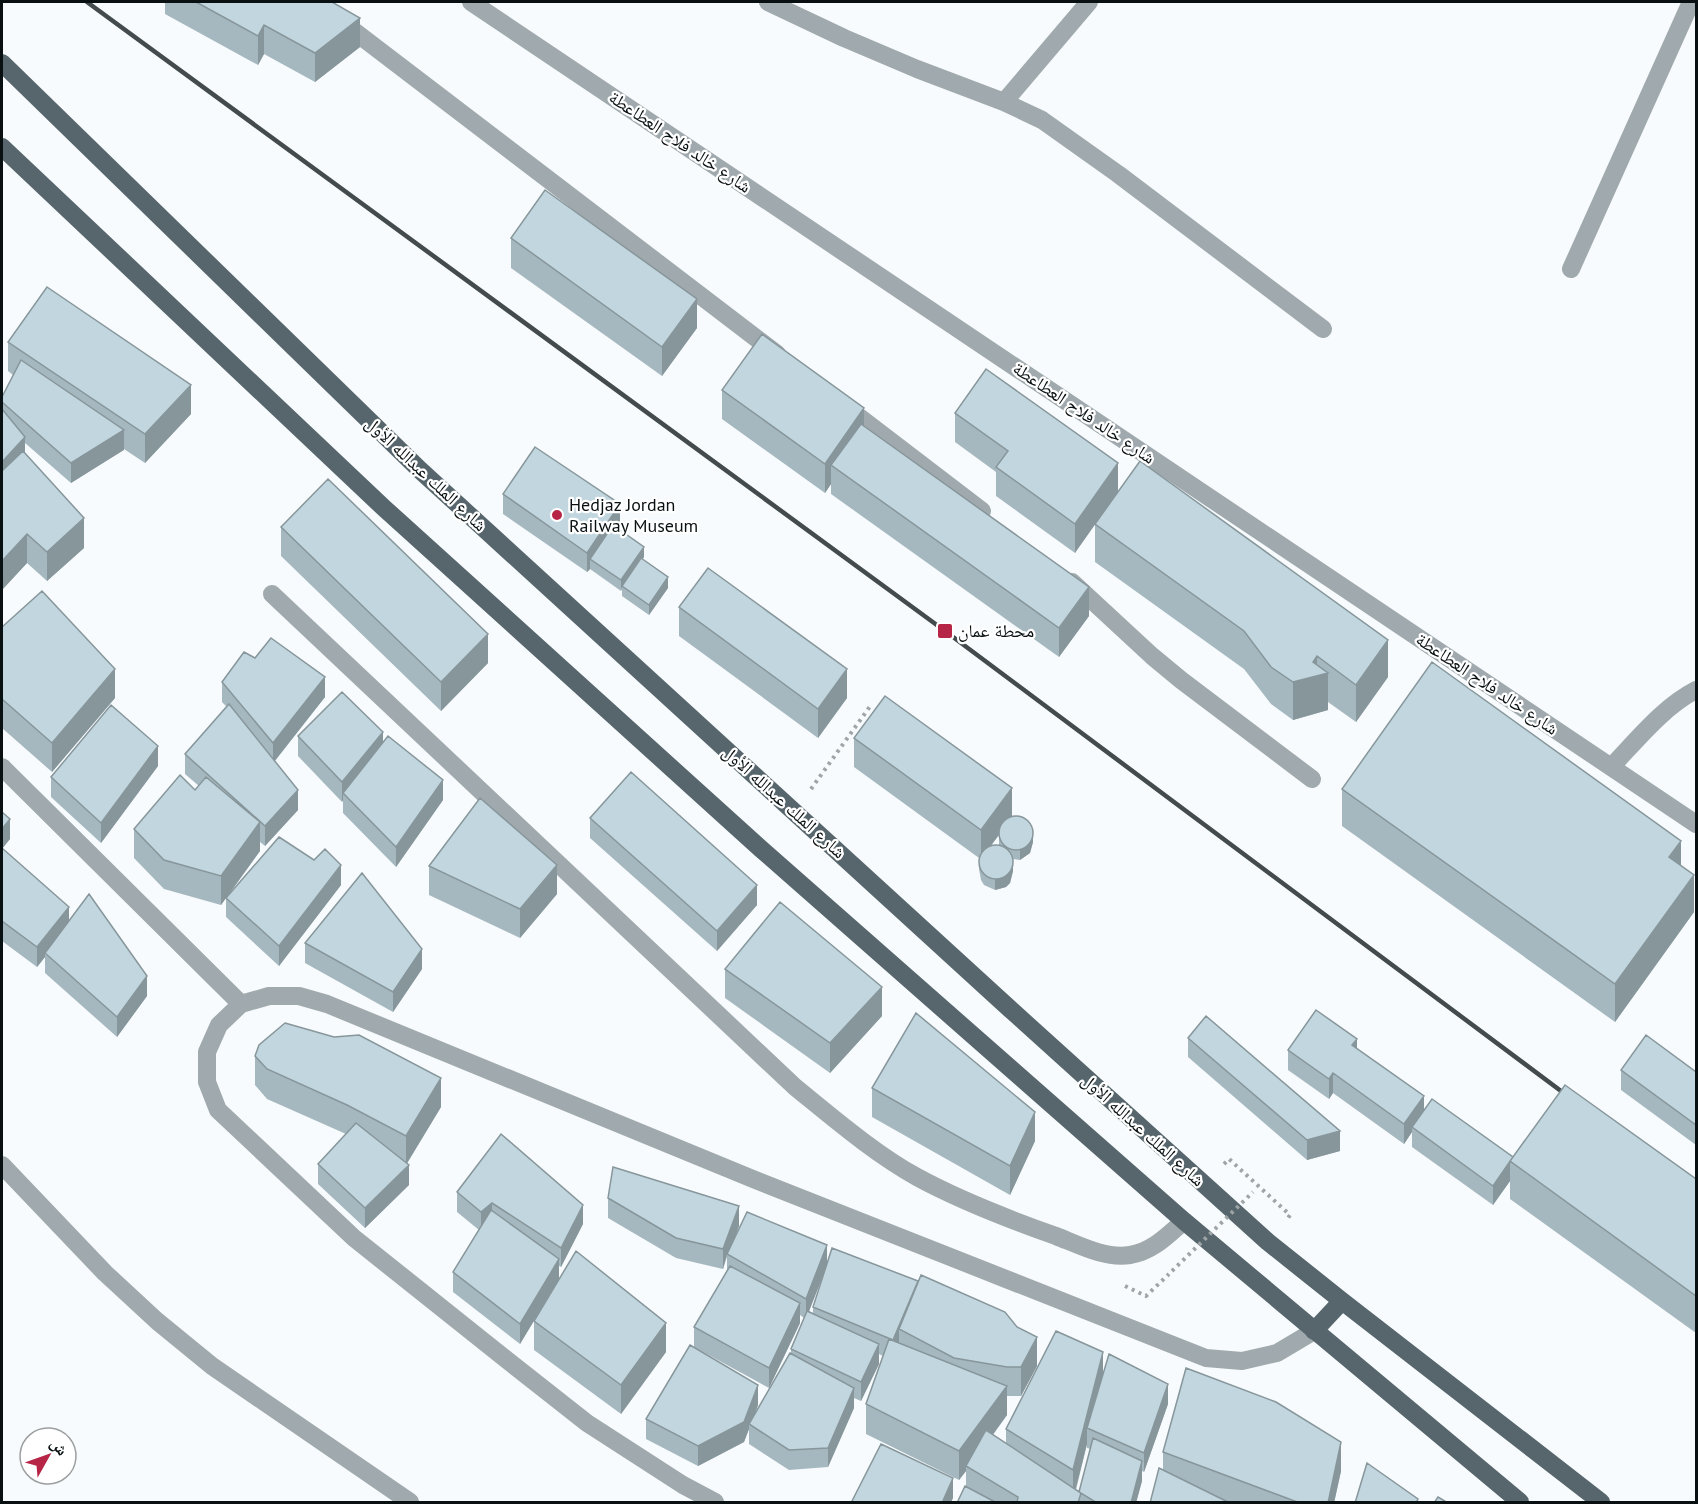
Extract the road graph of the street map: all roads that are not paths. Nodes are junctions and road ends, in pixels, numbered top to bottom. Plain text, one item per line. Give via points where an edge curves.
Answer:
1 (316, 2) edge
2 (471, 2) edge
3 (768, 2) edge
4 (1089, 2) edge
5 (1691, 2) edge
6 (2, 63) edge
7 (1004, 102) junction
8 (2, 147) edge
9 (1571, 269) dead end
10 (1323, 329) dead end
11 (786, 361) edge
12 (834, 398) edge
13 (994, 520) edge
14 (1060, 571) edge
15 (272, 594) dead end
16 (1696, 690) edge
17 (2, 766) edge
18 (1611, 767) junction
19 (1312, 779) dead end
20 (1696, 824) edge
21 (241, 1004) junction
22 (2, 1165) edge
23 (1184, 1221) junction
24 (1342, 1301) junction
25 (1314, 1331) junction
26 (410, 1503) edge
27 (715, 1503) edge
28 (1520, 1503) edge
29 (1601, 1503) edge

1 - 11 street
2 - 18 street, شارع خالد فلاح العطاعطة
3 - 7 street via 854,42
4 - 7 street
5 - 9 street
6 - 24 main road, شارع الملك عبدالله الأول via 420,470 1010,1010 1259,1234
7 - 10 street via 1042,120 1078,145
8 - 23 main road via 384,508 761,849
12 - 13 street
14 - 19 street via 1181,680
15 - 23 street via 795,1087 877,1151 915,1176 966,1201 1104,1253 1130,1255 1147,1251
16 - 18 street via 1658,718
17 - 21 street
18 - 20 street, شارع خالد فلاح العطاعطة
21 - 25 street via 269,996 299,996 327,1004 753,1179 1206,1358 1242,1361 1277,1353
21 - 27 street via 219,1025 207,1052 207,1082 218,1110 354,1238 507,1360 587,1423
22 - 26 street via 105,1273 157,1321 212,1366
23 - 25 main road
24 - 25 main road
24 - 29 main road, شارع الملك عبدالله الأول
25 - 28 main road

